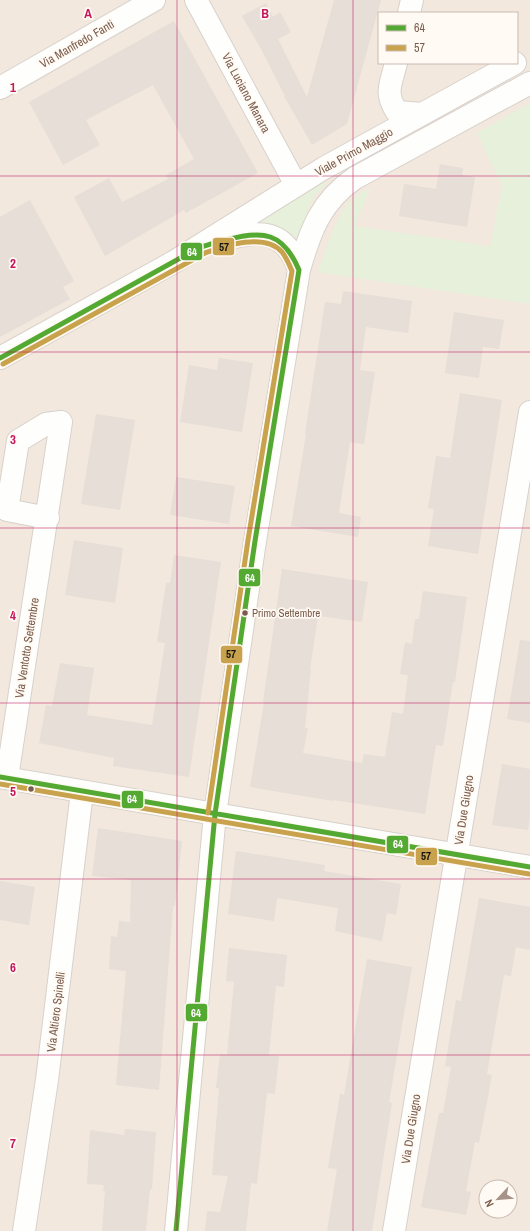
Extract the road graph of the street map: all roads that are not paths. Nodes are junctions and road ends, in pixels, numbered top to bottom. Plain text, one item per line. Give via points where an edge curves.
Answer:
1 (154, 0) edge
2 (196, 0) edge
3 (412, 0) edge
4 (409, 12) edge
5 (530, 55) edge
6 (518, 62) edge
7 (396, 64) edge
8 (514, 64) edge
9 (530, 83) edge
10 (0, 88) edge
11 (422, 114) junction
12 (296, 185) junction
13 (197, 248) junction
14 (299, 270) junction
15 (0, 358) edge
16 (530, 412) edge
17 (48, 518) dead end
18 (4, 778) edge
19 (82, 792) junction
20 (215, 814) junction
21 (457, 855) junction
22 (530, 867) edge
23 (24, 1231) edge
24 (176, 1231) edge
25 (394, 1231) edge

1 - 10 street, Via Manfredo Fanti
2 - 12 street, Via Luciano Manara
3 - 4 street
5 - 6 street, Viale Primo Maggio
7 - 11 street via 389,94 392,104 397,112
8 - 11 street, Viale Primo Maggio
9 - 14 street, Viale Primo Maggio via 348,182 336,192 316,222
11 - 12 street, Viale Primo Maggio
12 - 13 street, Viale Primo Maggio
13 - 14 street, Viale Primo Maggio via 246,234 271,236 290,250
13 - 15 street, Viale Primo Maggio
14 - 20 street, Viale Primo Maggio via 255,541
16 - 21 street, Via Due Giugno
17 - 18 street, Via Ventotto Settembre
18 - 19 street
19 - 20 street
19 - 23 street, Via Altiero Spinelli via 47,1080
20 - 21 street
20 - 24 street, Viale Primo Maggio
21 - 22 street
21 - 25 street, Via Due Giugno

